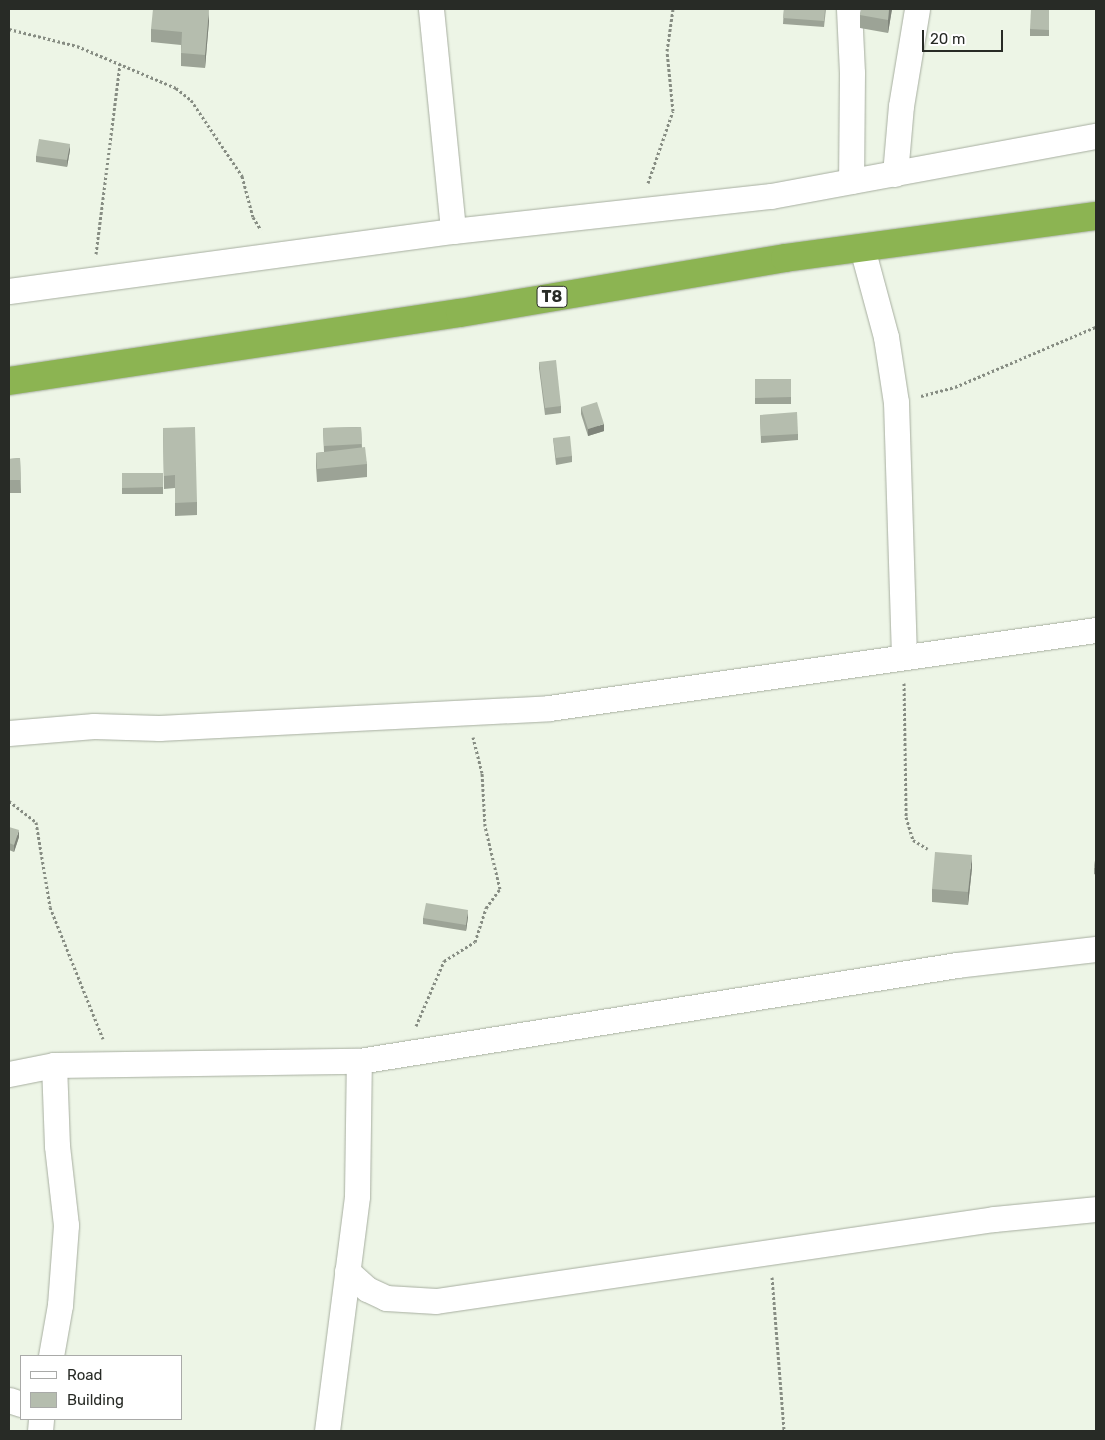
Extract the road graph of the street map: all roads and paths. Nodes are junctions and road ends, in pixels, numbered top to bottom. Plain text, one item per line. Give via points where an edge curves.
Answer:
1 (431, 9) edge
2 (673, 9) edge
3 (849, 9) edge
4 (917, 9) edge
5 (9, 29) edge
6 (120, 64) junction
7 (1096, 136) edge
8 (895, 174) junction
9 (851, 181) junction
10 (642, 210) junction
11 (1096, 216) edge
12 (453, 231) junction
13 (862, 248) junction
14 (283, 253) junction
15 (92, 279) junction
16 (9, 291) edge
17 (1096, 327) edge
18 (9, 381) edge
19 (896, 402) junction
20 (1096, 630) edge
21 (904, 656) junction
22 (468, 712) junction
23 (9, 733) edge
24 (9, 801) edge
25 (928, 849) dead end
26 (1096, 949) edge
27 (407, 1053) junction
28 (358, 1061) junction
29 (54, 1064) junction
30 (110, 1064) junction
31 (9, 1074) edge
32 (1096, 1209) edge
33 (770, 1251) junction
34 (347, 1271) junction
35 (51, 1355) edge
36 (327, 1431) edge
37 (784, 1431) edge

1 - 12 street
2 - 10 path via 667,52 673,111
3 - 9 street
4 - 8 street
5 - 6 path via 76,46
6 - 14 path via 176,88 191,100 242,176 257,225
6 - 15 path
7 - 8 street
8 - 9 street
9 - 10 street via 771,196
10 - 12 street
11 - 13 highway, T8
12 - 14 street
13 - 18 highway, T8
13 - 19 street via 886,337
14 - 15 street
15 - 16 street
17 - 19 path via 955,386
19 - 21 street
20 - 21 street
21 - 22 street via 591,703
21 - 25 path via 905,810 913,840
22 - 23 street via 159,728 94,726
22 - 27 path via 482,773 485,826 500,889 486,908 476,942 444,962
24 - 30 path via 36,822 50,907 94,1011
26 - 27 street via 957,965
27 - 28 street
28 - 30 street
28 - 34 street via 356,1196
29 - 30 street
29 - 31 street
29 - 35 street via 57,1146 66,1225 61,1296
32 - 33 street via 994,1219
33 - 34 street via 436,1301 386,1298 367,1289
33 - 37 path
34 - 36 street

